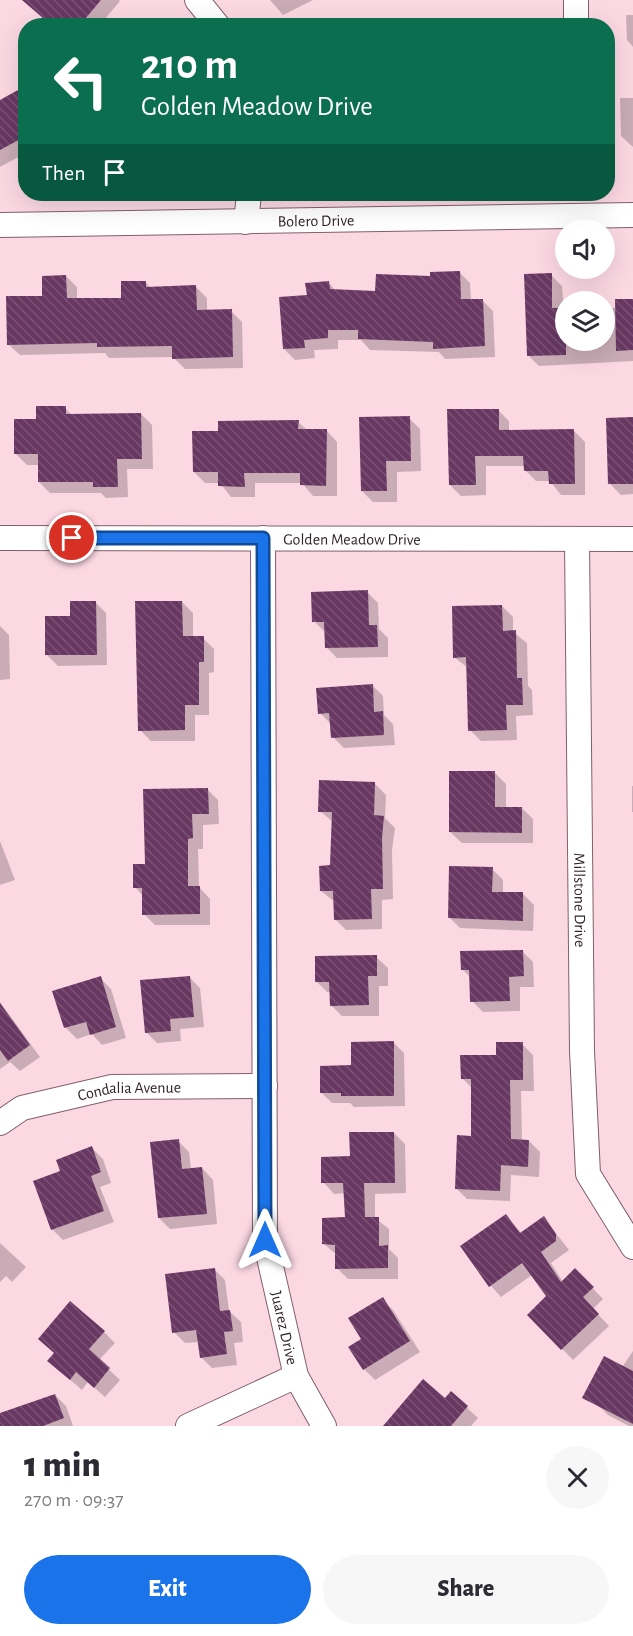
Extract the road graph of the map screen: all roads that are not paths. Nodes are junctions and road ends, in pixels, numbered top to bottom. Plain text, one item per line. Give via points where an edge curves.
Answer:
1 (197, 0) edge
2 (576, 0) edge
3 (212, 18) edge
4 (576, 18) edge
5 (248, 201) edge
6 (577, 204) edge
7 (633, 215) edge
8 (246, 222) junction
9 (0, 225) edge
10 (0, 538) edge
11 (263, 538) junction
12 (633, 539) edge
13 (577, 540) junction
14 (265, 1086) junction
15 (0, 1123) edge
16 (633, 1246) edge
17 (296, 1376) junction
18 (189, 1426) edge
19 (324, 1426) edge

1 - 3 street
2 - 4 street
5 - 8 street
6 - 7 street, Bolero Drive
6 - 8 street, Bolero Drive
8 - 9 street, Bolero Drive
10 - 11 street, Golden Meadow Drive
11 - 13 street, Golden Meadow Drive
11 - 14 street, Juarez Drive
12 - 13 street, Golden Meadow Drive
13 - 16 street, Millstone Drive via 582,1051 588,1174
14 - 15 street, Condalia Avenue via 112,1087 22,1108
14 - 17 street, Juarez Drive via 265,1240
17 - 18 street
17 - 19 street, Juarez Drive

